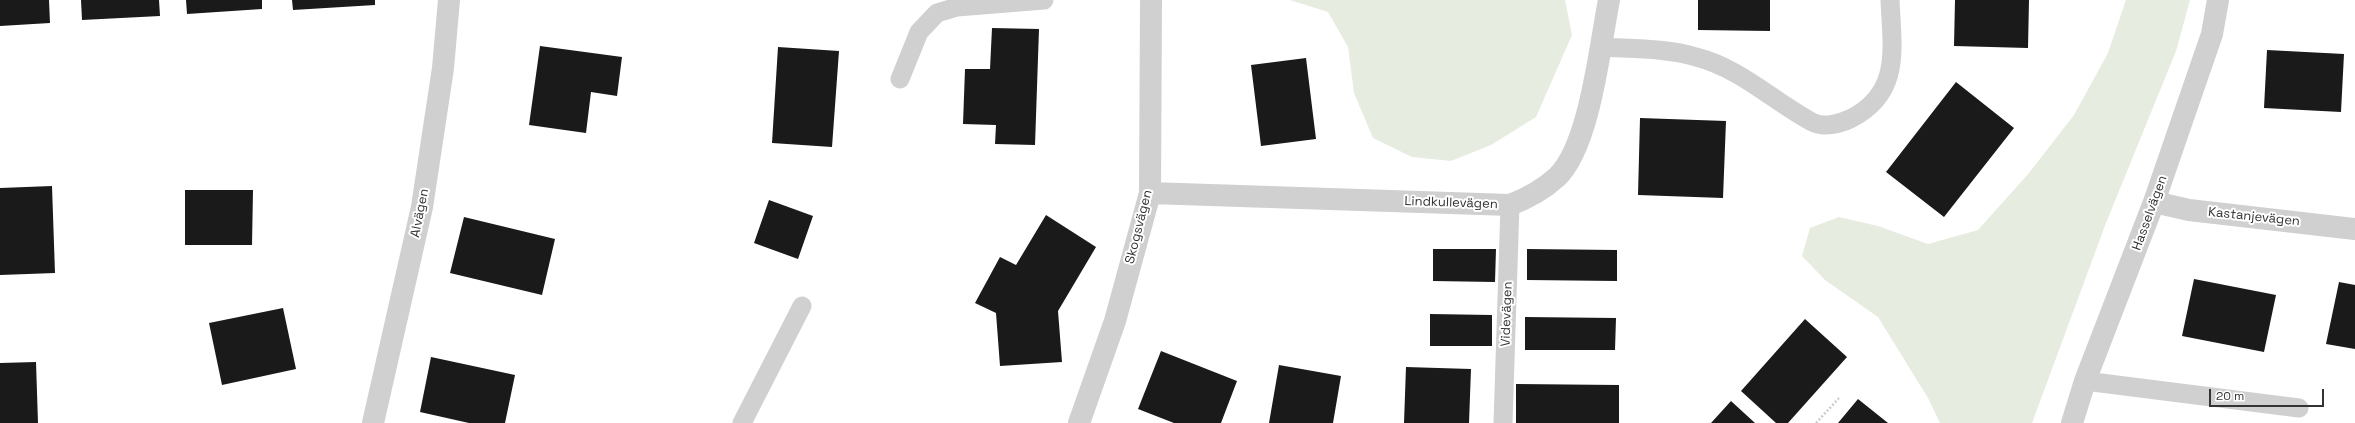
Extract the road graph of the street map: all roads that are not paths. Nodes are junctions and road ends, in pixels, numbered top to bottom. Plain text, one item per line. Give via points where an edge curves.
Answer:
1 (449, 0) edge
2 (1044, 0) edge
3 (1151, 0) edge
4 (1609, 0) edge
5 (1890, 0) edge
6 (2218, 0) edge
7 (1600, 47) junction
8 (900, 79) dead end
9 (1150, 193) junction
10 (2154, 202) junction
11 (1510, 205) junction
12 (2355, 229) edge
13 (802, 306) dead end
14 (2085, 381) junction
15 (2299, 408) dead end
16 (373, 423) edge
17 (742, 423) edge
18 (1079, 423) edge
19 (1503, 423) edge
20 (2072, 423) edge

1 - 16 street, Alvägen via 443,68 422,207
2 - 8 lane via 957,7 937,13 919,32
3 - 9 street, Skogsvägen
4 - 7 street, Lindkullevägen
5 - 7 lane via 1893,66 1885,87 1873,103 1859,115 1832,125 1814,123 1734,72 1697,56
6 - 10 street, Hasselvägen via 2212,34
7 - 11 street, Lindkullevägen via 1577,146 1558,176 1534,196
9 - 11 street, Lindkullevägen
9 - 18 street, Skogsvägen via 1115,321
10 - 12 street, Kastanjevägen via 2189,210
10 - 14 street, Hasselvägen
11 - 19 lane, Videvägen
13 - 17 lane
14 - 15 lane
14 - 20 street, Hasselvägen

